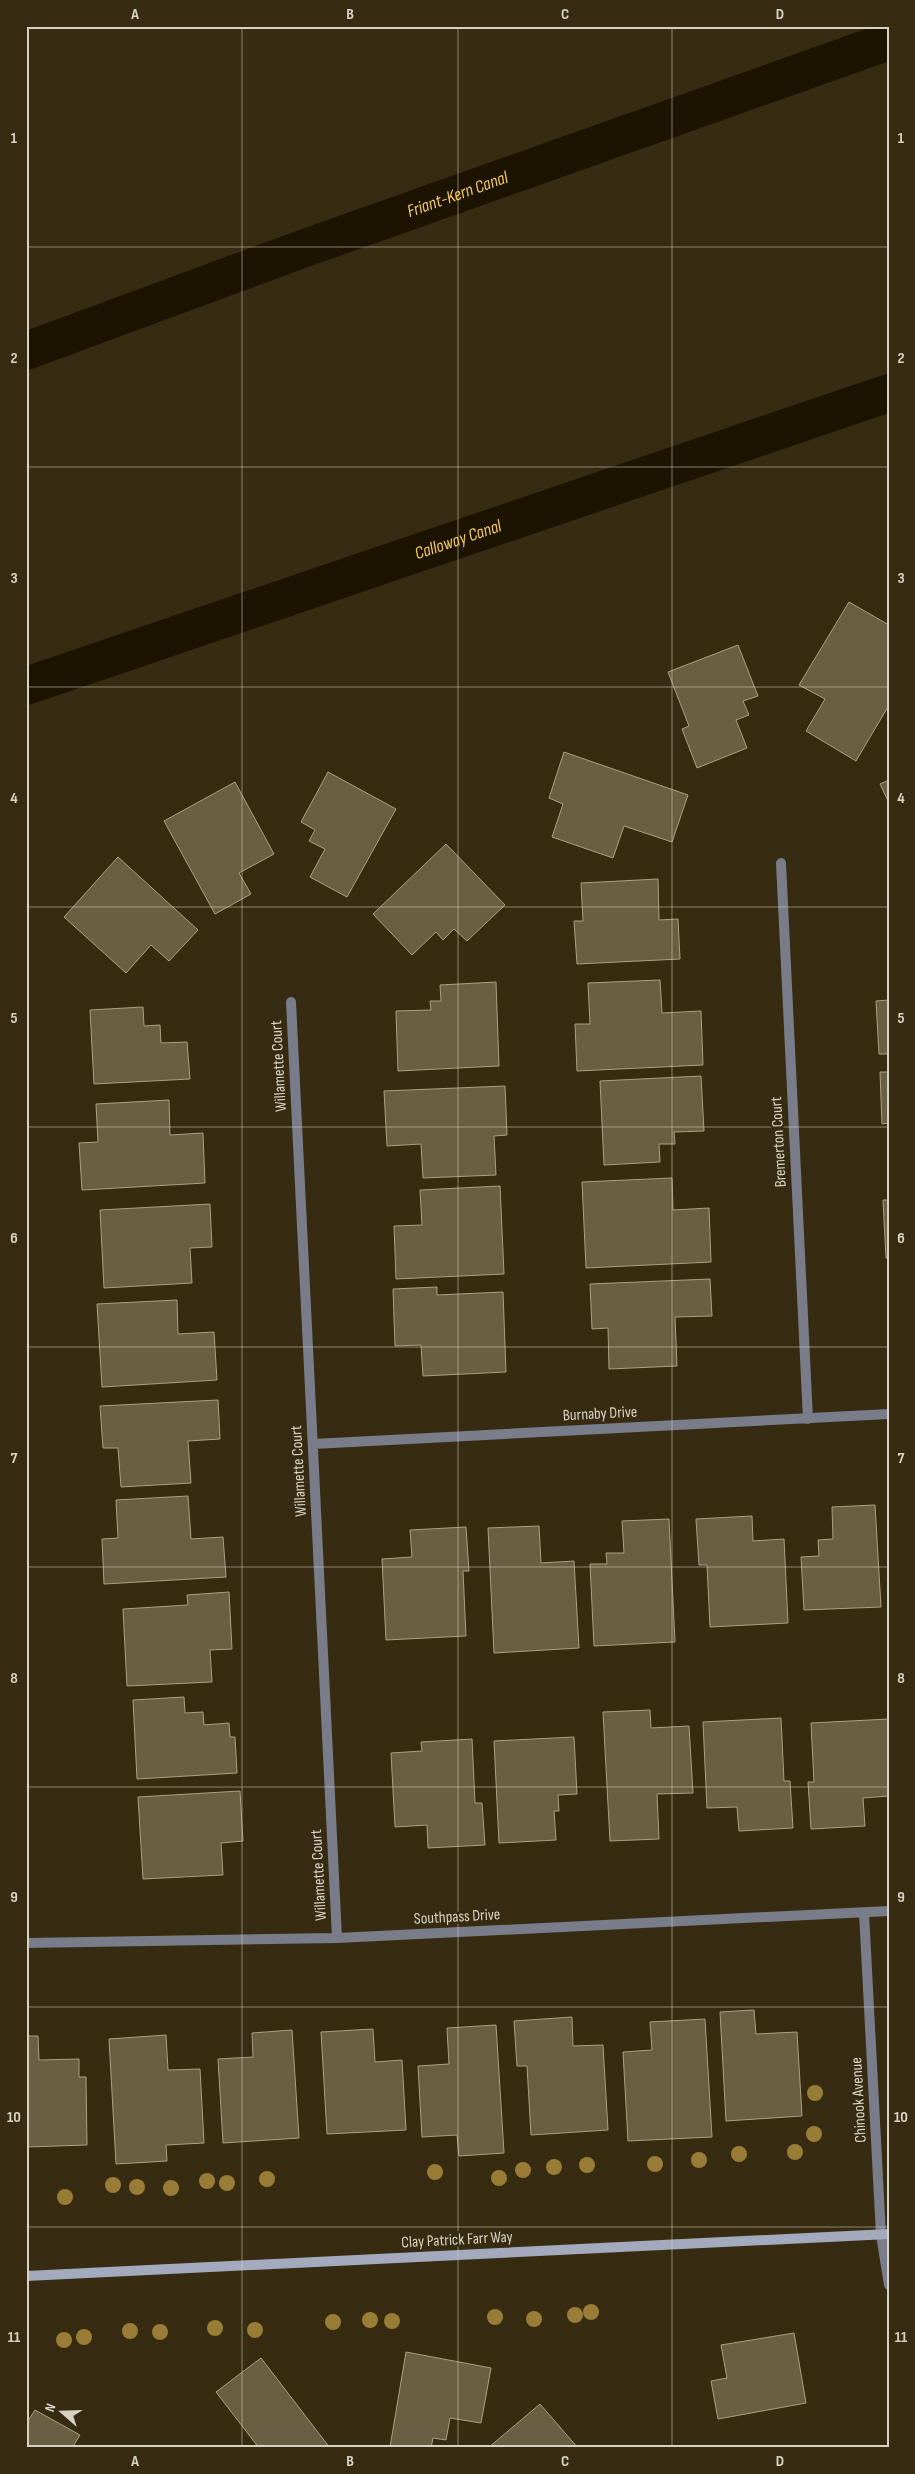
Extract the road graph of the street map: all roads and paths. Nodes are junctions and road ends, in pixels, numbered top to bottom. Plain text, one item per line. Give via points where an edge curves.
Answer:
1 (781, 863) dead end
2 (291, 1002) dead end
3 (889, 1414) edge
4 (808, 1419) junction
5 (313, 1444) junction
6 (889, 1911) edge
7 (864, 1913) junction
8 (337, 1938) junction
9 (26, 1943) edge
10 (885, 2234) edge
11 (26, 2276) edge
12 (889, 2285) edge

1 - 4 street, Bremerton Court
2 - 5 street, Willamette Court
3 - 4 street, Burnaby Drive
4 - 5 street, Burnaby Drive
5 - 8 street, Willamette Court
6 - 7 street, Southpass Drive
7 - 8 street, Southpass Drive
7 - 10 street, Chinook Avenue
8 - 9 street, Southpass Drive
10 - 11 street, Clay Patrick Farr Way
10 - 12 street, Chinook Avenue

